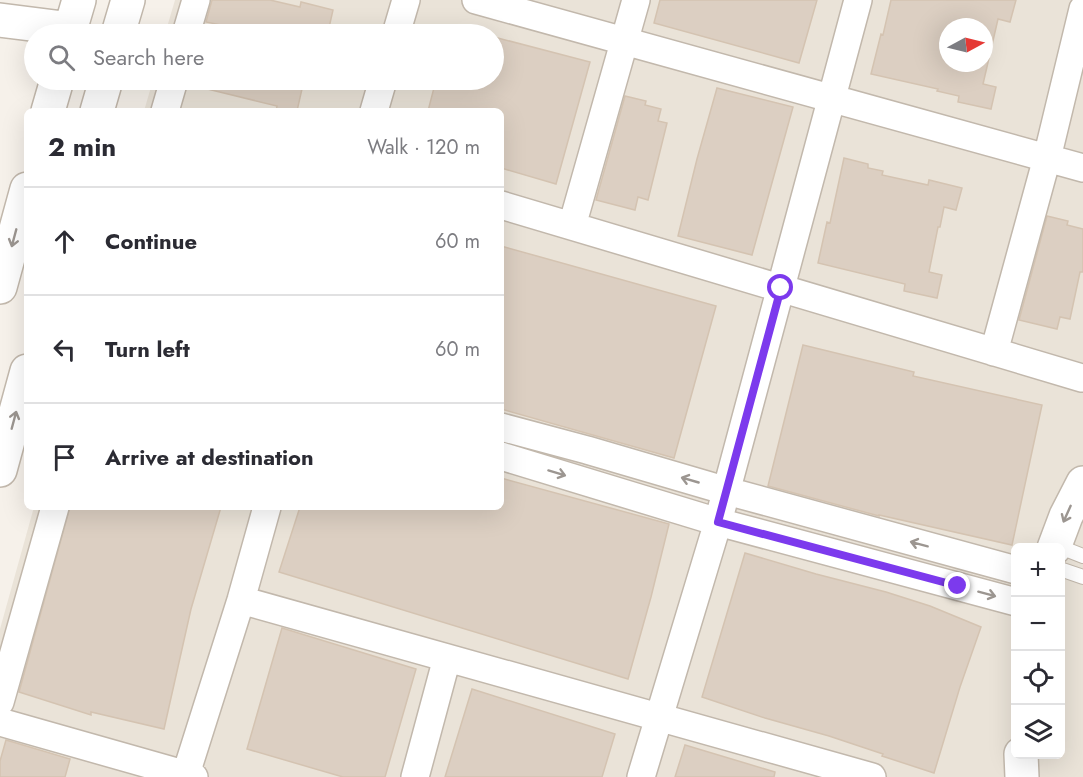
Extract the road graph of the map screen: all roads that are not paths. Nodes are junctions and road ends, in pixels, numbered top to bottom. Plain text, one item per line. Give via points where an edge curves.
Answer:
1 (128, 0) edge
2 (196, 0) edge
3 (406, 0) edge
4 (476, 0) edge
5 (636, 0) edge
6 (858, 0) edge
7 (1083, 9) edge
8 (0, 20) edge
9 (73, 21) edge
10 (121, 24) edge
11 (189, 24) edge
12 (399, 24) edge
13 (625, 41) junction
14 (54, 90) edge
15 (103, 90) edge
16 (380, 90) edge
17 (831, 99) junction
18 (49, 108) edge
19 (98, 108) edge
20 (375, 108) edge
21 (1047, 158) junction
22 (1083, 168) edge
23 (24, 199) edge
24 (504, 206) edge
25 (572, 226) junction
26 (1, 278) edge
27 (781, 288) junction
28 (994, 352) junction
29 (1082, 378) edge
30 (24, 382) edge
31 (504, 428) edge
32 (504, 457) edge
33 (0, 470) edge
34 (1083, 483) edge
35 (727, 491) junction
36 (54, 510) edge
37 (266, 510) edge
38 (718, 522) junction
39 (1064, 543) edge
40 (1065, 556) edge
41 (968, 557) junction
42 (1011, 569) edge
43 (1083, 577) edge
44 (958, 586) junction
45 (240, 600) junction
46 (1011, 601) edge
47 (447, 658) junction
48 (0, 702) edge
49 (659, 717) junction
50 (0, 722) edge
51 (1021, 759) edge
52 (188, 776) edge
53 (415, 777) edge
54 (641, 777) edge
55 (869, 777) edge
56 (1022, 777) edge

1 - 10 street
2 - 11 street
3 - 12 street
4 - 13 street
5 - 13 street
6 - 17 street
7 - 21 street
8 - 9 street
13 - 17 street
13 - 25 street
14 - 18 street
15 - 19 street
16 - 20 street
17 - 21 street
17 - 27 street
21 - 22 street
21 - 28 street
23 -> 26 street
24 - 25 street
25 - 27 street
27 - 28 street
27 - 35 street
28 - 29 street
33 -> 30 street
35 -> 31 street
32 -> 38 street
34 -> 39 street via 1066,516
35 - 38 street
41 -> 35 street
36 - 48 street
37 - 45 street
38 - 44 street
38 - 49 street
40 - 43 lane
41 - 42 street
41 - 44 street
44 -> 46 street
45 - 47 street
45 - 52 street
47 - 49 street
47 - 53 street
49 - 54 street
49 - 55 street
50 - 52 street
51 - 56 street

